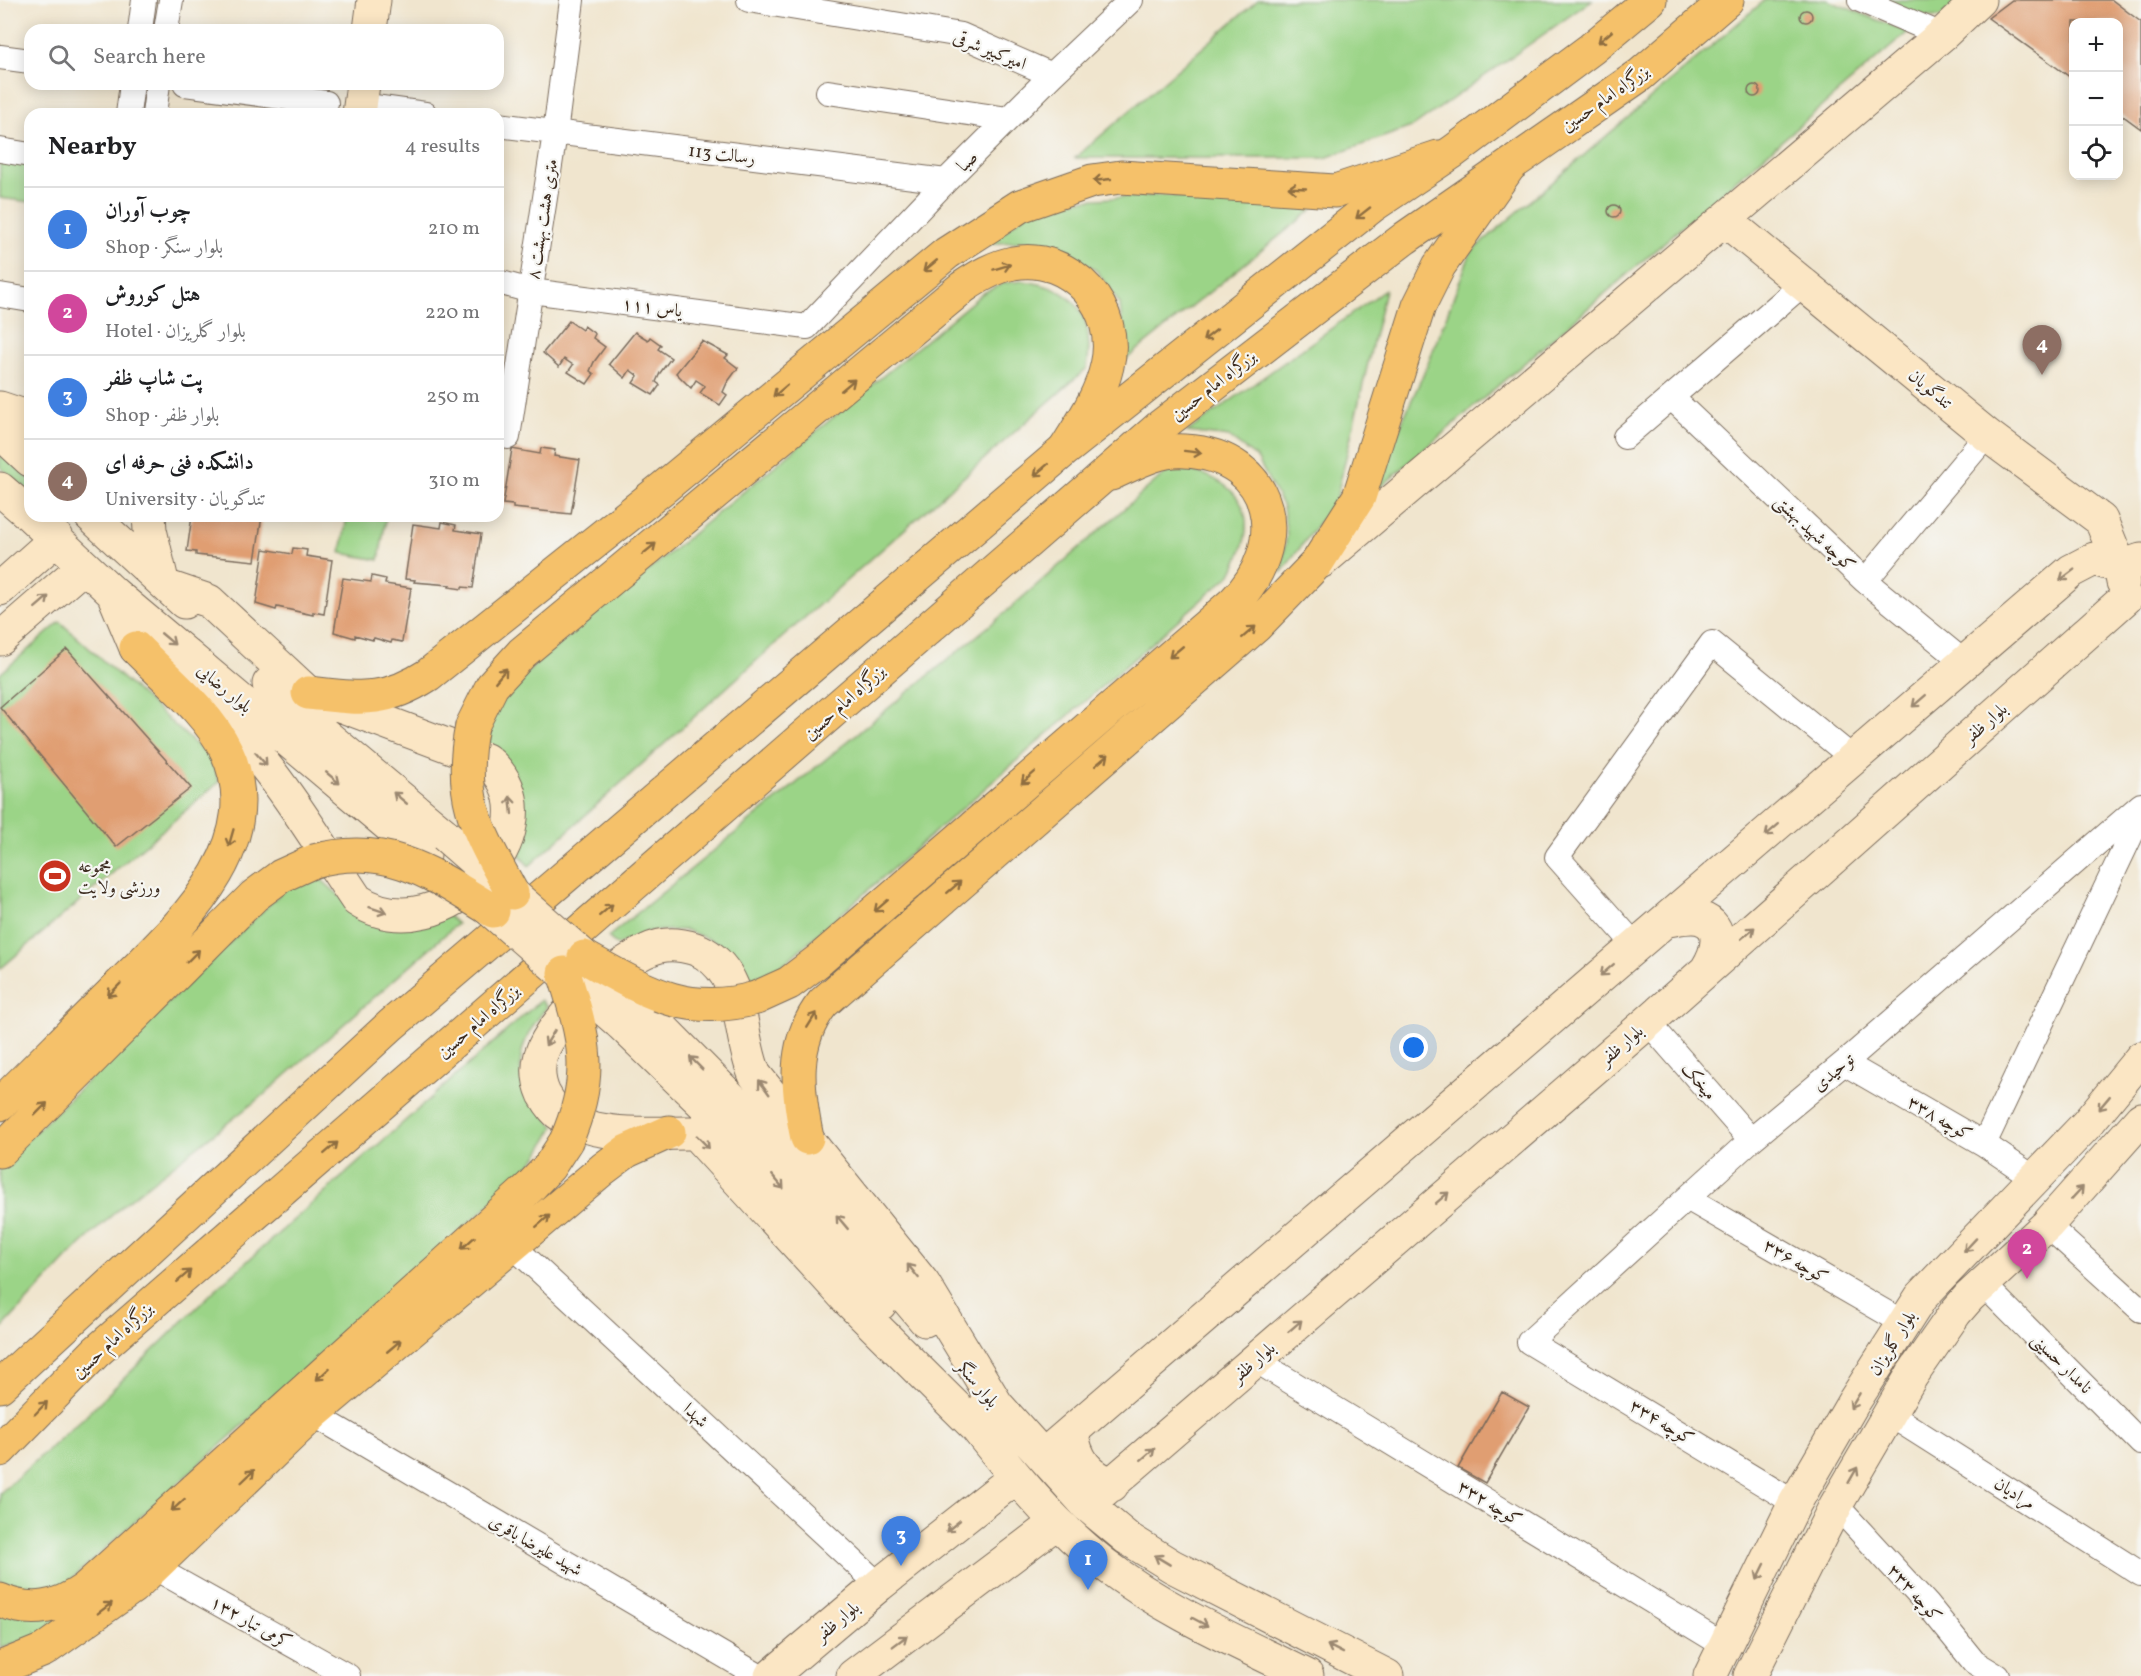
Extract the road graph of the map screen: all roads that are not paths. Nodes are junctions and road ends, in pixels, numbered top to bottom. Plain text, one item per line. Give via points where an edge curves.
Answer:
1 (144, 0) edge
2 (171, 0) edge
3 (374, 0) edge
4 (572, 0) edge
5 (750, 0) edge
6 (1131, 0) edge
7 (1650, 0) edge
8 (1726, 0) edge
9 (1860, 0) edge
10 (1978, 0) edge
11 (141, 24) edge
12 (167, 24) edge
13 (371, 24) edge
14 (1942, 35) junction
15 (0, 57) edge
16 (24, 60) edge
17 (1052, 75) junction
18 (131, 90) edge
19 (157, 90) edge
20 (230, 90) edge
21 (828, 92) dead end
22 (360, 101) edge
23 (326, 103) dead end
24 (129, 108) edge
25 (155, 108) edge
26 (395, 108) edge
27 (1008, 119) junction
28 (504, 126) edge
29 (555, 133) junction
30 (0, 150) edge
31 (1454, 151) junction
32 (24, 154) edge
33 (1511, 163) junction
34 (946, 182) junction
35 (1725, 220) junction
36 (504, 284) edge
37 (1803, 284) junction
38 (531, 291) junction
39 (0, 295) edge
40 (24, 299) edge
41 (807, 327) joint
42 (1672, 398) junction
43 (504, 407) edge
44 (0, 408) edge
45 (24, 416) edge
46 (0, 432) edge
47 (1986, 435) junction
48 (508, 437) dead end
49 (1625, 437) dead end
50 (1066, 449) junction
51 (24, 454) edge
52 (1099, 480) junction
53 (0, 489) edge
54 (24, 511) edge
55 (37, 522) edge
56 (98, 522) edge
57 (149, 522) edge
58 (57, 538) junction
59 (84, 566) junction
60 (1307, 574) junction
61 (1865, 581) junction
62 (165, 584) junction
63 (2132, 585) edge
64 (0, 589) edge
65 (113, 593) junction
66 (0, 639) edge
67 (136, 648) junction
68 (1964, 662) junction
69 (308, 693) junction
70 (1854, 759) junction
71 (2141, 805) edge
72 (2141, 814) edge
73 (434, 845) junction
74 (502, 902) junction
75 (1667, 920) junction
76 (1635, 945) junction
77 (574, 965) junction
78 (1707, 969) junction
79 (1648, 1022) junction
80 (2141, 1058) edge
81 (1844, 1063) junction
82 (0, 1104) edge
83 (2141, 1119) edge
84 (669, 1132) junction
85 (807, 1138) junction
86 (1751, 1140) junction
87 (1984, 1144) junction
88 (0, 1151) edge
89 (2034, 1178) junction
90 (1689, 1199) junction
91 (2047, 1225) junction
92 (513, 1246) junction
93 (1983, 1284) junction
94 (2141, 1310) edge
95 (1904, 1323) junction
96 (1529, 1342) joint
97 (1255, 1360) junction
98 (0, 1386) edge
99 (313, 1414) junction
100 (1889, 1414) junction
101 (989, 1420) junction
102 (1072, 1434) junction
103 (2141, 1443) edge
104 (0, 1450) edge
105 (1043, 1456) junction
106 (1016, 1477) junction
107 (1099, 1495) junction
108 (989, 1497) junction
109 (1796, 1503) junction
110 (1836, 1505) junction
111 (1057, 1522) junction
112 (1025, 1547) junction
113 (153, 1567) junction
114 (2141, 1574) edge
115 (879, 1585) junction
116 (0, 1600) edge
117 (68, 1636) junction
118 (1725, 1646) junction
119 (0, 1668) edge
120 (29, 1676) edge
121 (348, 1676) edge
122 (759, 1676) edge
123 (771, 1676) edge
124 (853, 1676) edge
125 (1307, 1676) edge
126 (1387, 1676) edge
127 (1710, 1676) edge
128 (1750, 1676) edge
129 (1998, 1676) edge

1 - 11 street
2 - 12 street
3 - 13 main road
4 - 29 street, ۸ متری هشت بهشت
5 - 17 street, امیرکبیر شرقی via 961,35
6 - 17 street, صبا
7 -> 31 main road
8 - 33 main road, بزرگراه امام حسین via 1640,75
9 - 14 street
10 - 14 main road
14 - 35 main road
15 - 16 street
17 - 27 street, صبا
18 - 24 street
19 - 25 street
20 - 23 street
21 - 27 street
22 - 26 street
27 - 34 street, صبا
28 - 29 street, رسالت 113
29 - 34 street, رسالت 113
29 - 38 street, ۸ متری هشت بهشت
30 - 32 street
31 -> 50 main road via 1372,206
31 -> 69 main road via 1335,191 1121,177 1067,188 1020,206 947,253 663,488 428,675 402,690 374,698
33 - 52 main road, بزرگراه امام حسین via 1306,312 1162,425
33 - 60 main road via 1439,266 1419,306 1359,497
34 - 41 street, صبا
35 - 37 main road, تندگویان
35 - 60 main road
36 - 38 street, یاس ۱۱۱
37 - 42 street
37 - 47 main road, تندگویان
38 - 41 street, یاس ۱۱۱
38 - 43 street, ۸ متری هشت بهشت
39 - 40 street
42 - 49 street
42 - 61 street, کوچه شهید بهشتی
43 - 48 street, ۸ متری هشت بهشت
44 - 45 main road
46 - 51 main road
47 - 61 street
47 - 63 main road, تندگویان via 2101,520
74 -> 50 main road, bridge via 471,807 466,773 472,726 492,686 522,653 963,287 995,268 1033,262 1056,267 1075,277 1100,304 1108,333 1107,366 1095,400
50 -> 98 main road via 391,1025
52 -> 77 main road, bridge via 1158,453 1184,450 1230,461 1248,475 1266,513 1266,553 1256,578 1233,603 789,983 756,998 717,1005 678,1002
104 -> 52 main road, بزرگراه امام حسین via 96,1352
53 - 54 main road, بلوار رضایی
55 - 58 main road, بلوار رضایی
56 - 62 main road, بلوار رضایی
57 - 62 main road
58 - 59 main road, بلوار رضایی
58 - 64 main road
59 - 65 main road, بلوار رضایی
66 -> 59 main road
85 -> 60 main road via 798,1079 800,1045 808,1024 823,1003 1256,626
61 - 68 street, کوچه شهید بهشتی
62 - 69 main road via 209,601
73 -> 62 main road, بلوار رضایی
63 -> 68 main road via 2094,560 2071,571
78 -> 63 main road, بلوار ظفر
65 - 67 main road
65 -> 73 main road, بلوار رضایی
67 -> 69 main road via 214,711 276,776 357,900 380,912 411,915 435,909 479,879 506,839 512,814 504,779 486,760
67 -> 82 main road via 197,710 226,750 238,802 232,839 217,874 180,925
68 -> 70 main road
70 -> 75 main road
70 - 76 street via 1712,643 1557,856
71 - 81 street, توحیدی
72 - 87 street
73 - 74 main road, بلوار سنگر, bridge
74 - 77 main road, بلوار سنگر, bridge
88 -> 74 main road, bridge via 247,902 281,876 314,861 351,854 402,861
75 - 76 main road
75 - 78 main road via 1702,918 1711,926 1718,935 1718,944 1716,956
76 -> 102 main road
77 - 101 main road, بلوار سنگر, bridge via 628,1013 869,1290
77 -> 116 main road, bridge via 585,1072 578,1114 549,1167 85,1589 62,1603 38,1608
78 - 79 main road, بلوار ظفر
79 - 86 street, میخک
97 -> 79 main road, بلوار ظفر
80 -> 89 main road, بلوار گلریزان via 2086,1125
81 - 86 street, توحیدی
81 - 87 street, کوچه ۳۳۸
91 -> 83 main road, بلوار گلریزان
85 -> 84 main road via 755,1075 733,984 703,953 679,945 660,946 634,957 599,984 550,1035 538,1068 539,1084 559,1115 614,1132
92 -> 84 main road via 615,1159
84 -> 101 main road via 695,1133 848,1300
101 -> 85 main road via 923,1283
86 - 90 street, توحیدی
87 - 89 street, کوچه ۳۳۸
89 -> 95 main road, بلوار گلریزان via 1921,1297
90 - 95 street, کوچه ۳۳۶
90 - 96 street, توحیدی
91 - 93 main road, بلوار گلریزان
91 - 94 street
99 -> 92 main road
92 - 115 street, شهدا
93 - 100 main road, بلوار گلریزان via 1954,1313
93 - 103 street, نامدار حسینی
95 -> 109 main road, بلوار گلریزان
96 - 109 street, کوچه ۳۳۴
107 -> 97 main road, بلوار ظفر
97 - 118 street, کوچه ۳۳۲
113 -> 99 main road
99 - 122 street, شهید علیرضا باقری
110 -> 100 main road, بلوار گلریزان
100 - 114 street, مرادیان
101 - 105 main road, بلوار سنگر
101 - 106 main road, بلوار سنگر
102 - 105 main road
102 - 107 main road via 1074,1451 1095,1478
105 - 107 main road, بلوار سنگر
106 - 108 main road, بلوار ظفر
106 - 111 main road, بلوار سنگر
126 -> 107 main road, بلوار سنگر via 1172,1566 1127,1538
108 - 112 main road via 1013,1500 1028,1515 1031,1534
108 -> 115 main road, بلوار ظفر
109 -> 118 main road, بلوار گلریزان
110 - 128 main road, بلوار گلریزان
110 - 129 street, کوچه ۳۳۳ via 1974,1662
111 - 112 main road
111 -> 125 main road, بلوار سنگر via 1102,1563 1153,1598
124 -> 112 main road
117 -> 113 main road
113 - 121 street, کرمی تبار ۱۳۲
115 - 123 main road, بلوار ظفر
117 - 119 main road
117 - 120 street
118 - 127 main road, بلوار گلریزان

